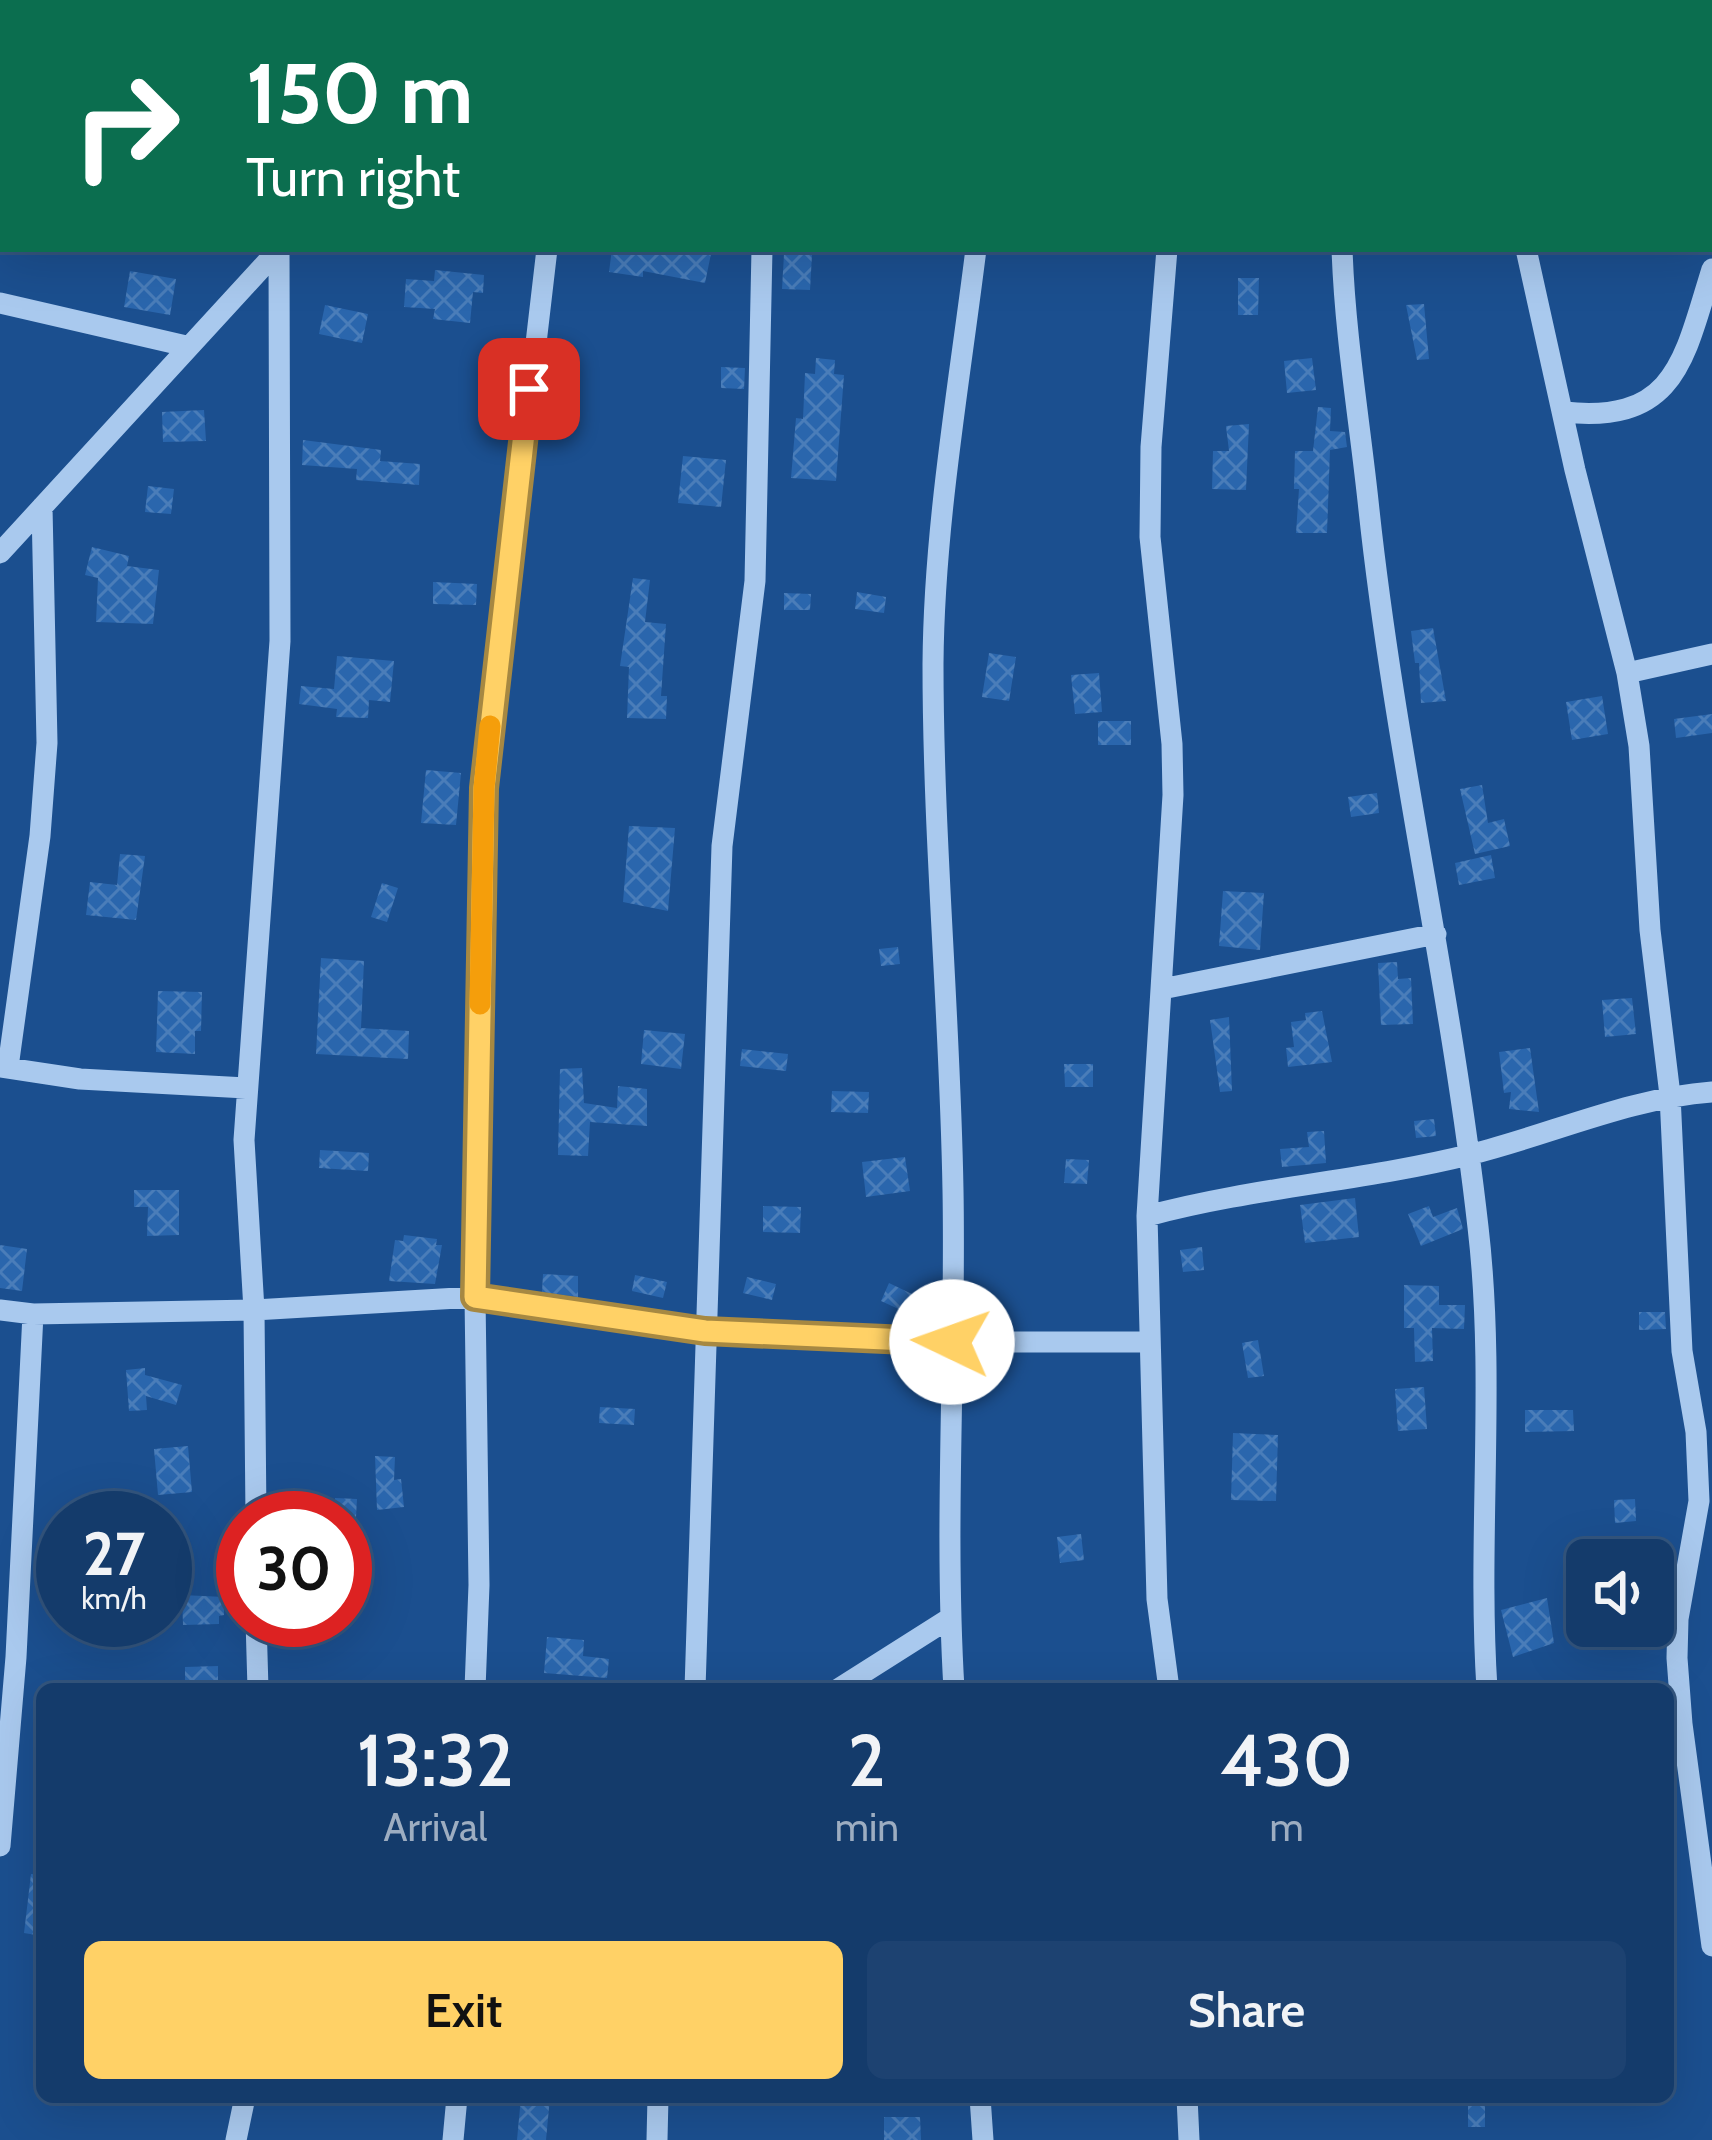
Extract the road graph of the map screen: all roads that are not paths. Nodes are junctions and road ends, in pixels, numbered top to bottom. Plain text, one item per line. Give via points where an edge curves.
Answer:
1 (276, 252) edge
2 (279, 252) edge
3 (547, 252) edge
4 (762, 252) edge
5 (976, 252) edge
6 (1166, 252) edge
7 (1342, 252) edge
8 (1527, 252) edge
9 (1712, 269) edge
10 (0, 303) edge
11 (186, 346) junction
12 (1564, 412) junction
13 (42, 507) junction
14 (4, 541) edge
15 (1712, 654) edge
16 (1627, 673) junction
17 (1436, 934) junction
18 (1162, 989) junction
19 (4, 1067) edge
20 (246, 1088) junction
21 (1712, 1092) edge
22 (1670, 1095) junction
23 (1469, 1155) junction
24 (1147, 1216) junction
25 (475, 1297) junction
26 (0, 1310) edge
27 (254, 1310) junction
28 (33, 1314) junction
29 (705, 1331) junction
30 (952, 1342) junction
31 (1148, 1342) junction
32 (256, 1491) edge
33 (950, 1618) junction
34 (257, 1647) edge
35 (258, 1683) edge
36 (476, 1683) edge
37 (695, 1683) edge
38 (847, 1683) edge
39 (954, 1683) edge
40 (1168, 1683) edge
41 (1486, 1683) edge
42 (0, 1846) edge
43 (1712, 1946) edge
44 (244, 2103) edge
45 (456, 2103) edge
46 (658, 2103) edge
47 (980, 2103) edge
48 (1187, 2103) edge
49 (236, 2140) edge
50 (453, 2140) edge
51 (657, 2140) edge
52 (983, 2140) edge
53 (1190, 2140) edge

1 - 11 street
2 - 20 street via 280,641
3 - 25 street via 484,788
4 - 29 street via 755,581 722,847
5 - 30 street via 933,664
6 - 18 street via 1150,537 1172,744
7 - 17 street via 1374,575
8 - 12 street
9 - 12 street via 1673,375 1648,403 1616,413
10 - 11 street
11 - 13 street
12 - 16 street
13 - 14 street
13 - 19 street via 40,836
15 - 16 street
16 - 22 street
17 - 18 street
17 - 23 street
18 - 24 street
19 - 20 street
20 - 27 street
21 - 22 street
22 - 23 street
22 - 43 street via 1682,1351 1699,1501 1677,1658
23 - 24 street
23 - 41 street via 1485,1338
24 - 31 street
25 - 27 street
25 - 29 street
25 - 36 street
26 - 28 street
27 - 28 street
27 - 32 street
28 - 42 street
29 - 30 street
29 - 37 street
30 - 31 street
30 - 33 street
31 - 40 street via 1157,1600
33 - 38 street
33 - 39 street
34 - 35 street
44 - 49 street
45 - 50 street
46 - 51 street
47 - 52 street
48 - 53 street

